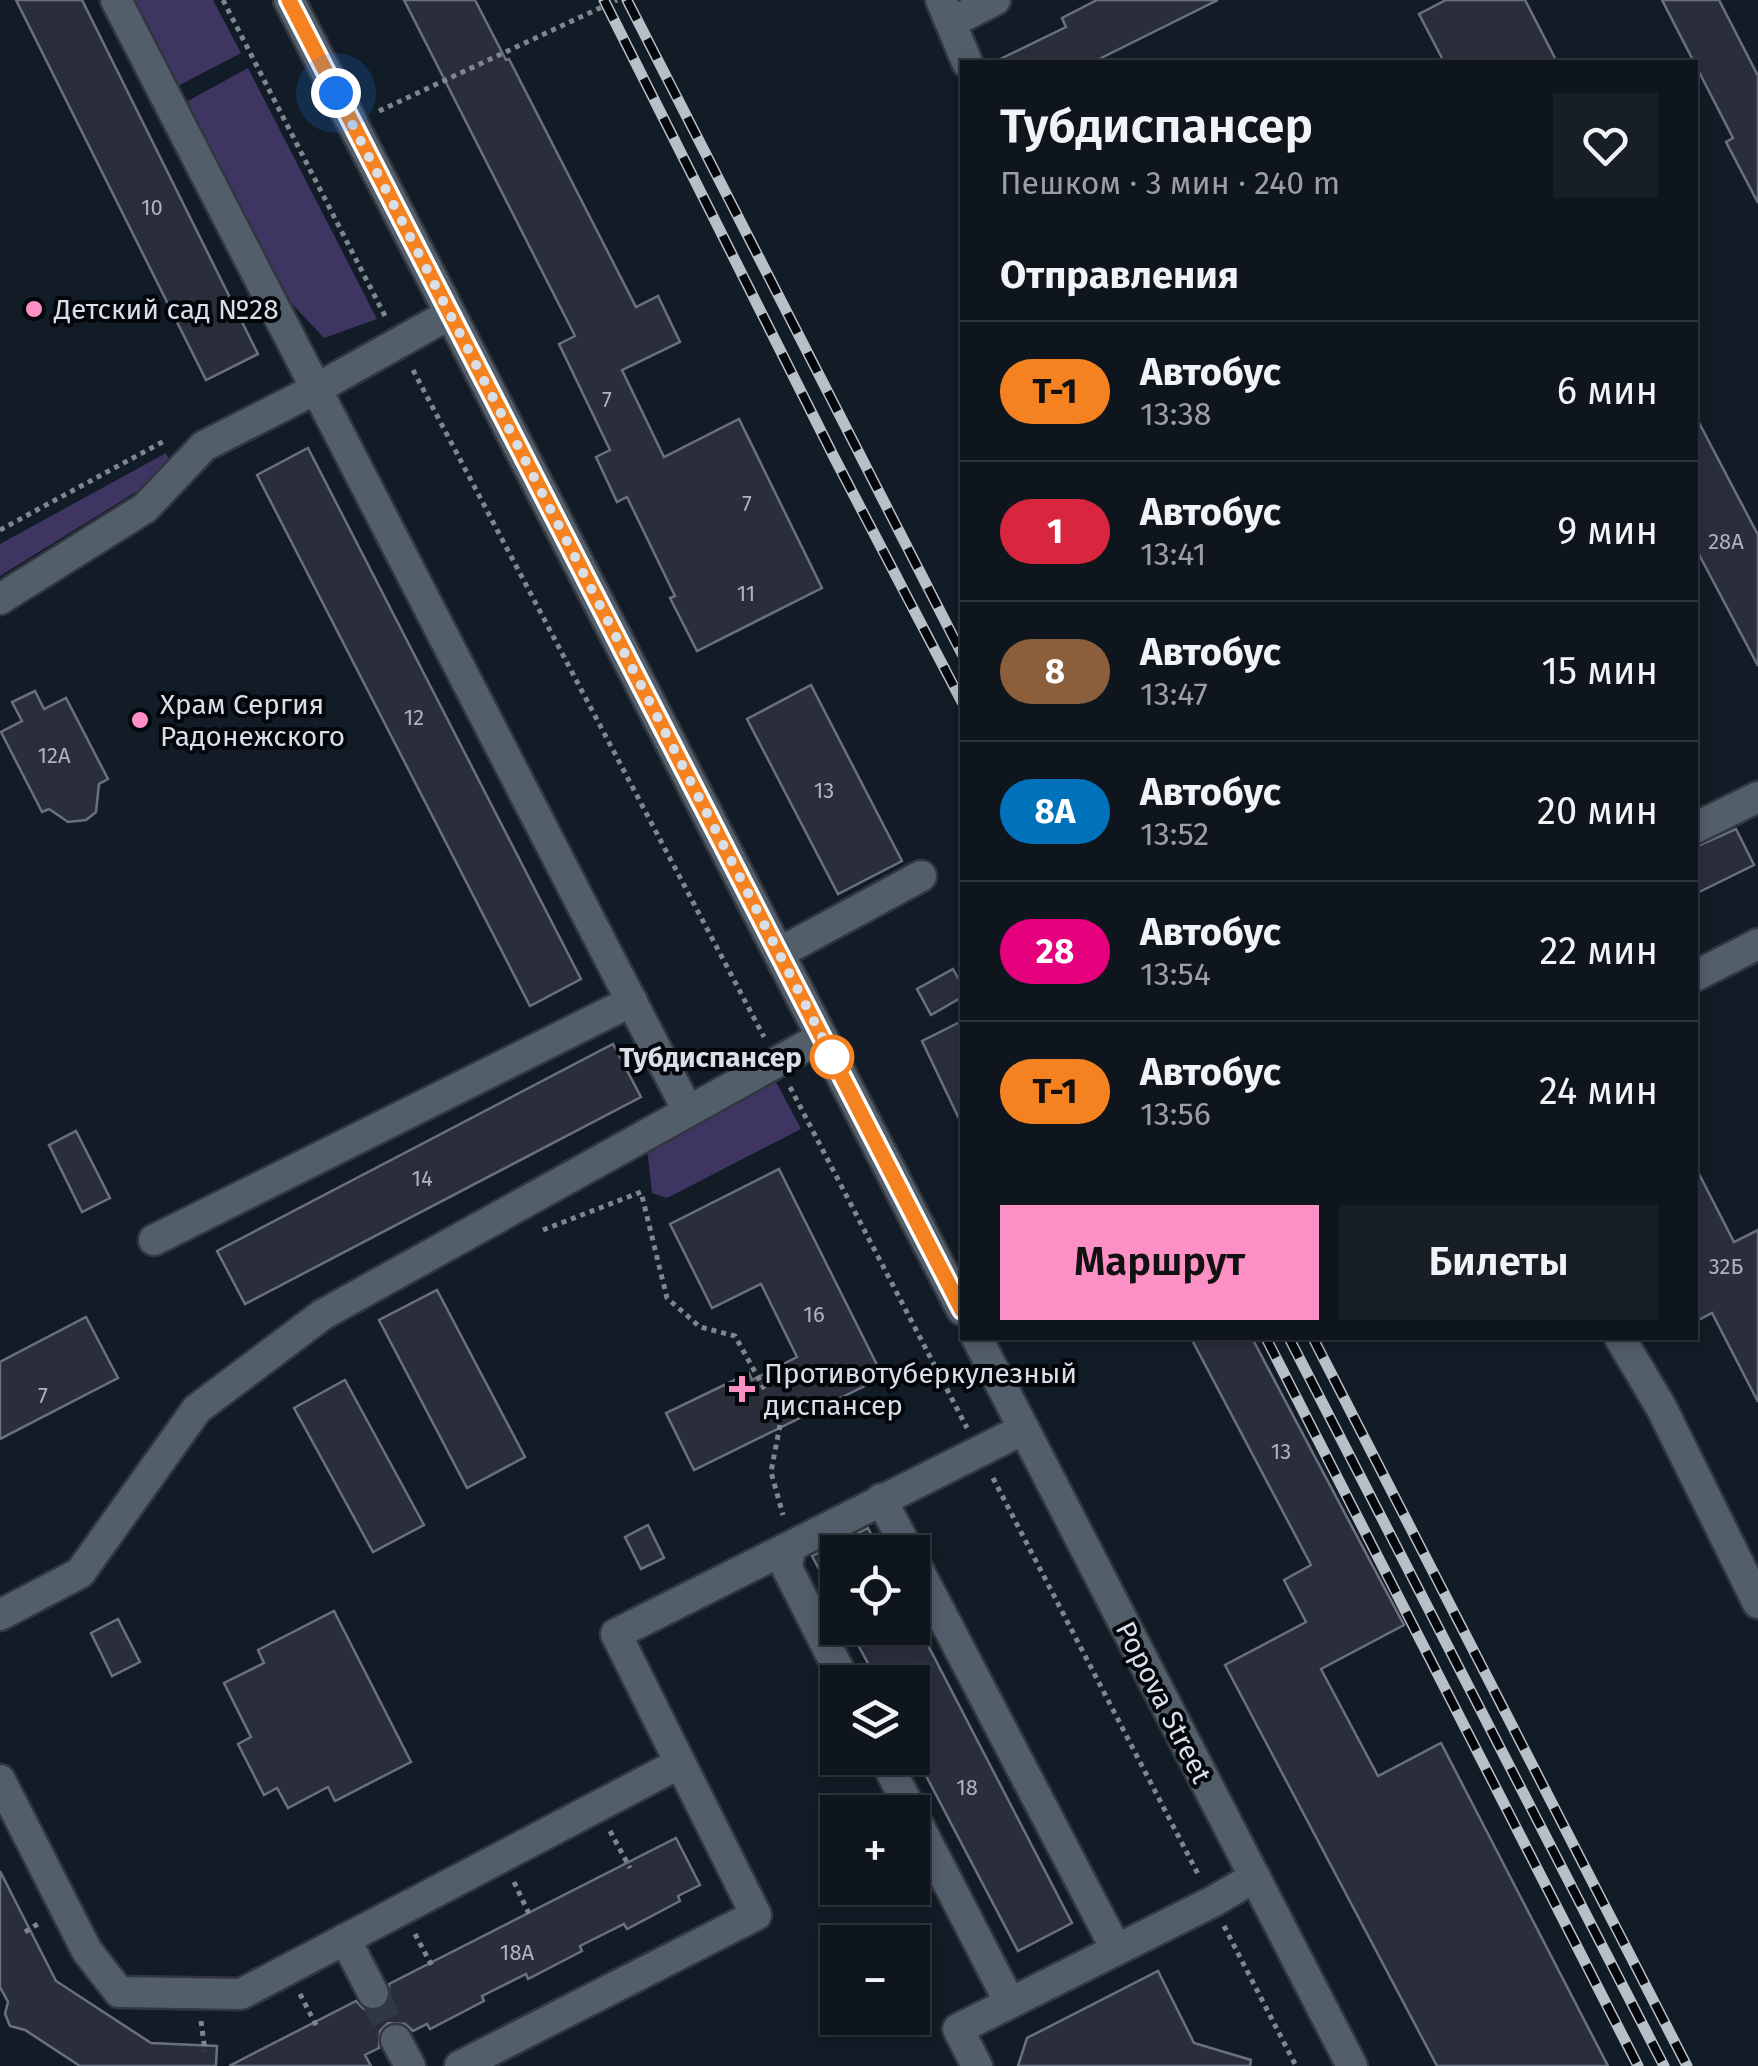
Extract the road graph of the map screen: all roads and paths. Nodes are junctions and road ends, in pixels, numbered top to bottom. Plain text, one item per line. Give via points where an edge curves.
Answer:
1 (116, 0) edge
2 (224, 0) edge
3 (289, 0) edge
4 (616, 0) edge
5 (995, 0) edge
6 (946, 11) edge
7 (967, 60) edge
8 (352, 124) junction
9 (450, 314) junction
10 (399, 342) junction
11 (316, 389) junction
12 (168, 438) dead end
13 (0, 530) edge
14 (0, 599) edge
15 (1758, 797) edge
16 (1698, 827) edge
17 (921, 876) dead end
18 (1758, 944) edge
19 (778, 954) junction
20 (1698, 974) edge
21 (632, 1001) junction
22 (822, 1037) junction
23 (777, 1062) junction
24 (688, 1110) junction
25 (535, 1233) dead end
26 (154, 1240) dead end
27 (960, 1306) edge
28 (977, 1340) edge
29 (1621, 1340) edge
30 (765, 1390) dead end
31 (780, 1425) dead end
32 (1024, 1429) junction
33 (979, 1452) junction
34 (881, 1499) junction
35 (900, 1535) edge
36 (790, 1549) junction
37 (930, 1592) edge
38 (1758, 1603) edge
39 (0, 1615) edge
40 (836, 1665) edge
41 (680, 1763) junction
42 (0, 1780) edge
43 (597, 1806) junction
44 (930, 1848) edge
45 (502, 1856) junction
46 (630, 1868) dead end
47 (1255, 1877) junction
48 (1212, 1902) junction
49 (531, 1918) dead end
50 (345, 1939) junction
51 (1116, 1949) junction
52 (372, 1992) tunnel mouth
53 (1010, 2003) junction
54 (460, 2066) edge
55 (977, 2066) edge
56 (1296, 2066) edge
57 (1352, 2066) edge

1 - 11 street
2 - 10 path
3 - 8 street
4 - 8 path
5 - 6 street
6 - 7 street
8 - 9 street
9 - 10 street
9 - 19 street
10 - 11 street
10 - 23 path
11 - 14 street via 204,446 145,508
11 - 21 street
12 - 13 path
15 - 16 street
17 - 19 street
18 - 20 street
19 - 22 street
21 - 24 street
21 - 26 street
22 - 23 street
22 - 27 street
23 - 24 street
23 - 33 path
24 - 39 street via 322,1316 197,1409 80,1572
25 - 30 path via 641,1192 666,1298 700,1328 735,1336
28 - 32 street, Popova Street
29 - 38 street
31 - 36 path via 772,1472
32 - 33 street
32 - 47 street, Popova Street
33 - 34 street
33 - 48 path
34 - 35 street
34 - 36 street
36 - 40 street via 786,1568
36 - 41 street via 616,1634
37 - 51 street
41 - 43 street
41 - 54 street via 756,1915
42 - 50 street via 87,1952 119,1992 240,1994
43 - 45 street
43 - 46 path
44 - 53 street
45 - 49 path
45 - 50 street
47 - 48 street
47 - 57 street, Popova Street
48 - 51 street
48 - 56 path
50 - 52 street
51 - 53 street
53 - 55 street via 958,2029

